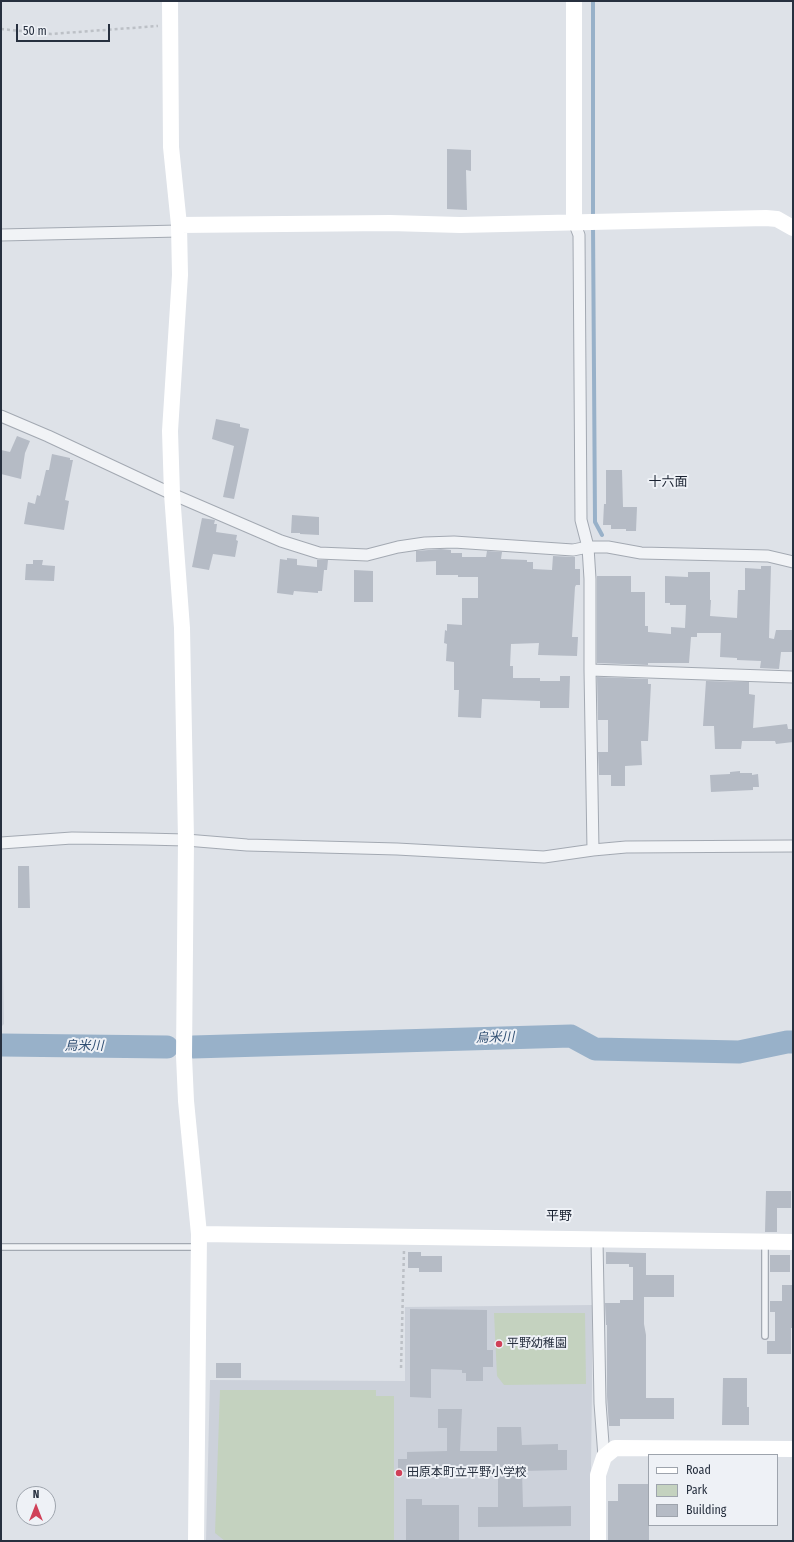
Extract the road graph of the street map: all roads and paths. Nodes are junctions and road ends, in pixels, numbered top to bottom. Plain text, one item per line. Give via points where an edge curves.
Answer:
1 (170, 1) edge
2 (574, 1) edge
3 (170, 25) junction
4 (1, 29) edge
5 (578, 222) junction
6 (179, 228) junction
7 (793, 228) edge
8 (1, 235) edge
9 (1, 416) edge
10 (172, 494) junction
11 (588, 547) junction
12 (793, 562) edge
13 (590, 670) junction
14 (793, 677) edge
15 (186, 840) junction
16 (1, 843) edge
17 (793, 846) edge
18 (593, 850) junction
19 (405, 1237) junction
20 (199, 1240) junction
21 (597, 1240) junction
22 (765, 1242) junction
23 (793, 1242) edge
24 (1, 1247) edge
25 (765, 1336) dead end
26 (401, 1368) dead end
27 (793, 1449) edge
28 (604, 1457) junction
29 (196, 1541) edge
30 (598, 1541) edge

1 - 3 street
2 - 5 street
3 - 4 path via 51,34
3 - 6 street via 171,147
5 - 6 street
5 - 7 street via 766,218
5 - 11 street via 581,520
6 - 8 street
6 - 10 street via 180,275 170,431
9 - 10 street
10 - 11 street via 281,541 319,553 367,555 398,547 454,542 573,550
10 - 15 street via 182,628
11 - 12 street via 608,547 641,553 768,556
11 - 13 street
13 - 14 street
13 - 18 street
15 - 16 street via 72,838
15 - 18 street via 247,845 397,849 544,857
15 - 20 street via 184,1056
17 - 18 street via 626,847
19 - 20 street
19 - 21 street
19 - 26 path
20 - 24 lane
20 - 29 street
21 - 22 street
21 - 28 street via 600,1403
22 - 23 street
22 - 25 lane
27 - 28 street via 615,1448
28 - 30 street via 598,1475

